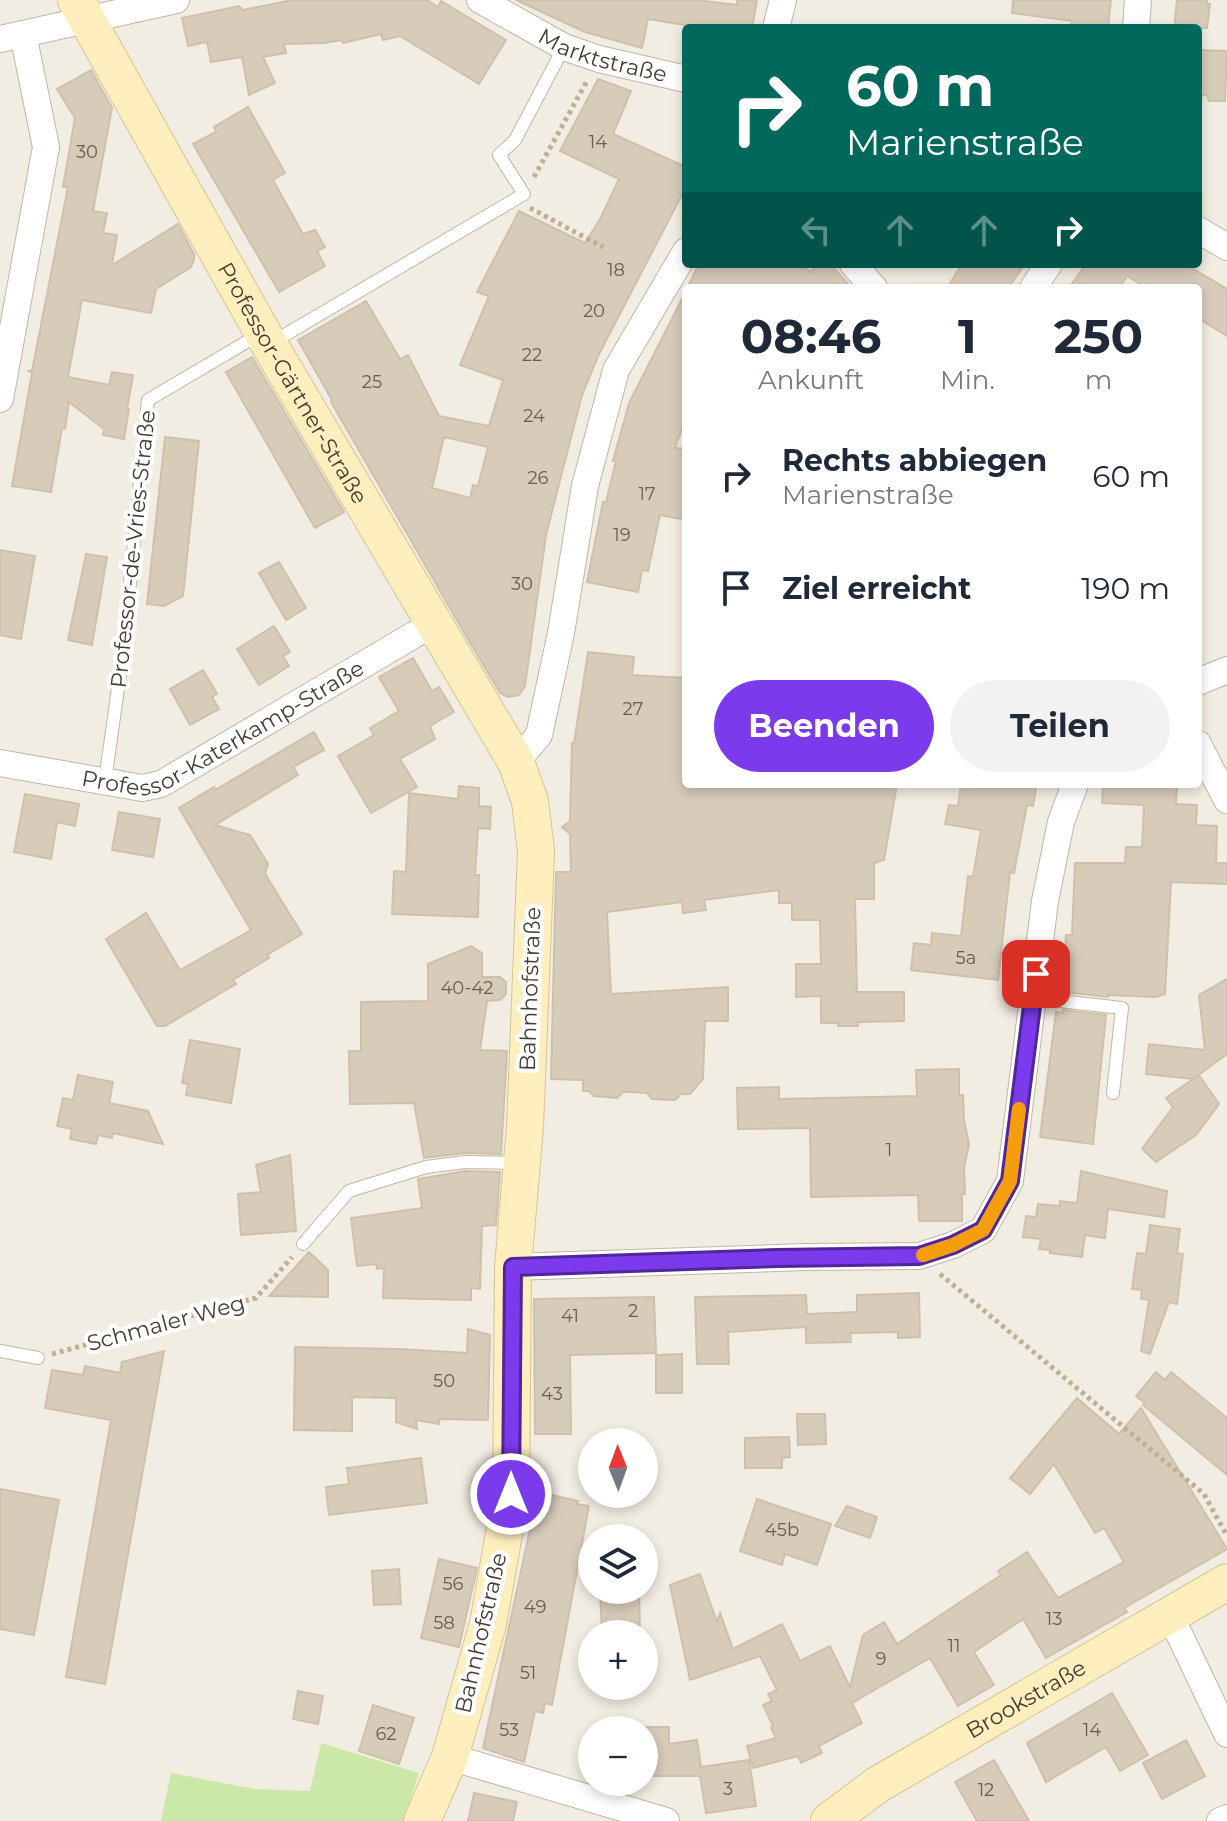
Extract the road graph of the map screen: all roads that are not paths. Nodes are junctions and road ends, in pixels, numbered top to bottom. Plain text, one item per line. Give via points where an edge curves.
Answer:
1 (176, 0) edge
2 (480, 0) edge
3 (783, 0) edge
4 (1138, 0) edge
5 (81, 10) edge
6 (777, 24) edge
7 (1136, 24) edge
8 (12, 37) edge
9 (564, 47) junction
10 (682, 78) edge
11 (1202, 232) edge
12 (1227, 247) edge
13 (682, 258) edge
14 (856, 268) edge
15 (870, 284) edge
16 (266, 338) junction
17 (0, 399) edge
18 (434, 623) junction
19 (1227, 670) edge
20 (1202, 680) edge
21 (1202, 752) edge
22 (516, 762) junction
23 (0, 763) edge
24 (105, 781) junction
25 (1074, 788) edge
26 (1227, 800) edge
27 (1033, 998) junction
28 (1113, 1093) dead end
29 (522, 1163) junction
30 (303, 1244) road end
31 (513, 1267) junction
32 (0, 1351) edge
33 (38, 1358) road end
34 (1227, 1582) edge
35 (1170, 1615) junction
36 (1227, 1734) edge
37 (450, 1757) junction
38 (1227, 1818) edge
39 (422, 1821) edge
40 (444, 1821) edge
41 (666, 1821) edge
42 (829, 1821) edge
43 (1220, 1821) edge

1 - 5 street
2 - 9 street, Marktstraße
3 - 6 street
4 - 7 street
5 - 8 street
5 - 16 street, Professor-Gärtner-Straße
8 - 17 street via 46,147
9 - 10 street, Marktstraße
9 - 16 lane via 515,140 499,155 524,194
11 - 12 street
13 - 22 street via 616,370 585,486 539,735
14 - 15 street
16 - 18 street, Professor-Gärtner-Straße
16 - 24 lane, Professor-de-Vries-Straße via 148,400
18 - 22 street, Professor-Gärtner-Straße
18 - 24 street, Professor-Katerkamp-Straße via 161,784 142,788
19 - 20 street
21 - 26 street
22 - 29 street, Bahnhofstraße via 530,801 536,851
23 - 24 street, Professor-Katerkamp-Straße
25 - 27 street via 1045,901
27 - 28 lane via 1122,1008
27 - 31 street via 1010,1181 983,1230 919,1256
29 - 30 lane via 426,1167 349,1191
29 - 31 street, Bahnhofstraße
31 - 37 street, Bahnhofstraße via 511,1494 488,1624
32 - 33 lane
34 - 35 street, Brookstraße
35 - 36 street
35 - 42 street, Brookstraße via 877,1785
37 - 39 street, Bahnhofstraße
37 - 40 street, Bahnhofstraße
37 - 41 street
38 - 43 street

